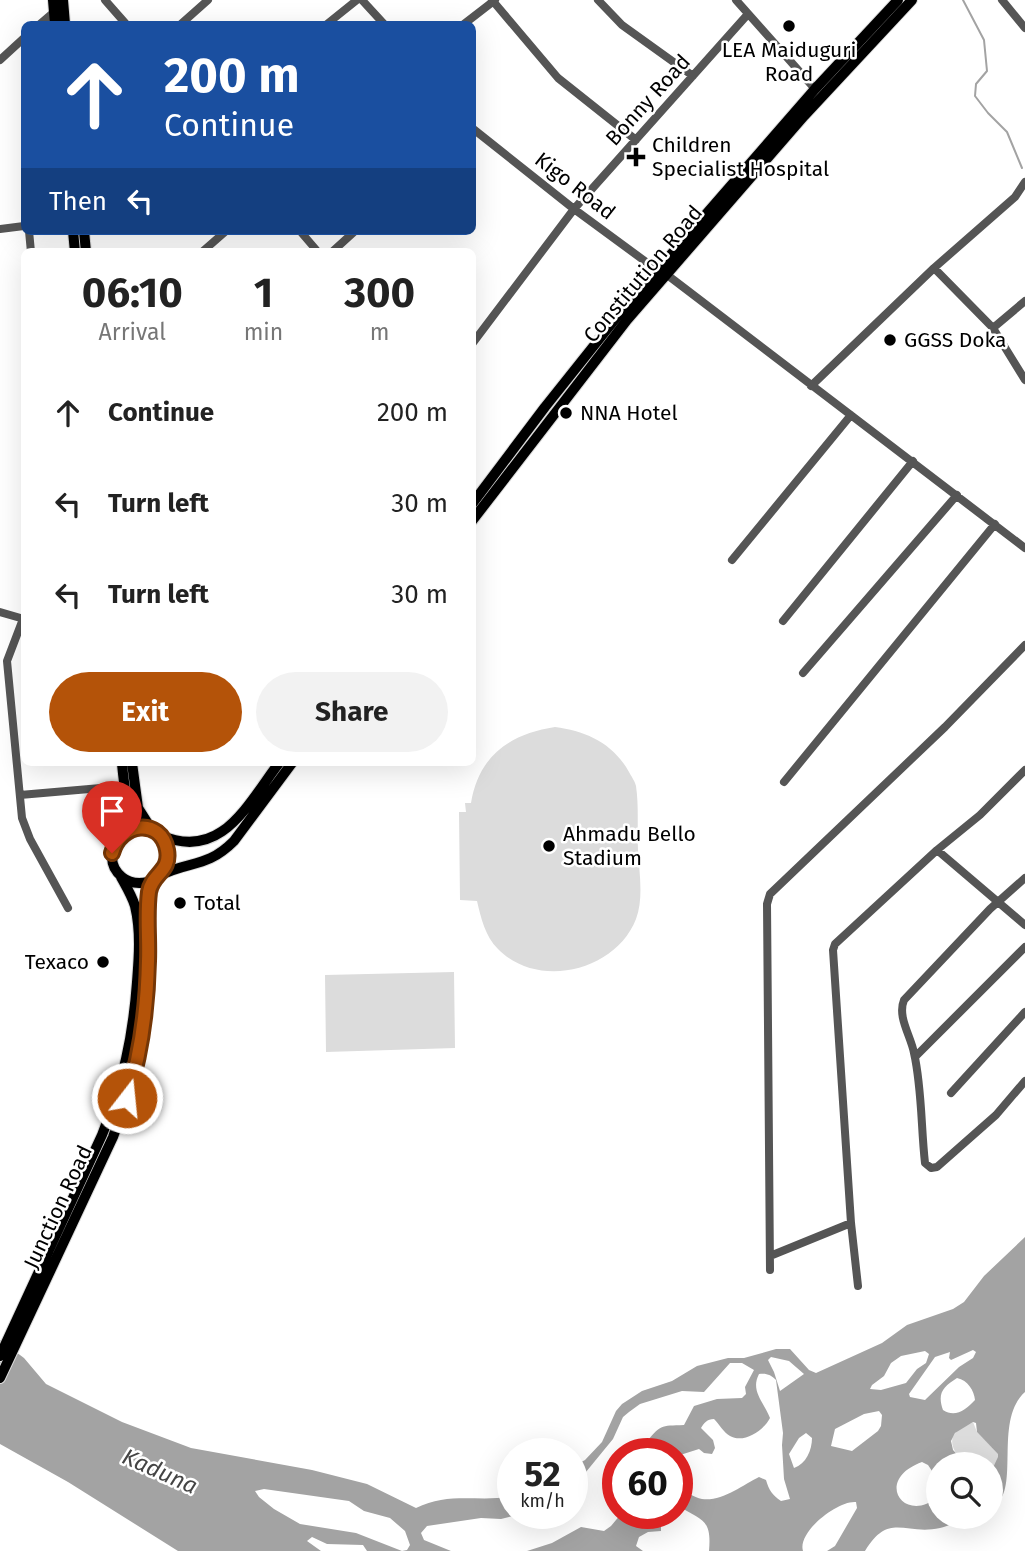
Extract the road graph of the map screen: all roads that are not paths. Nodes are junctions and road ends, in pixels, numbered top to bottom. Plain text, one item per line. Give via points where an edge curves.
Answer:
1 (53, 0) edge
2 (63, 0) edge
3 (105, 0) edge
4 (208, 0) edge
5 (359, 0) edge
6 (598, 0) edge
7 (736, 0) edge
8 (898, 0) edge
9 (912, 0) edge
10 (1002, 0) edge
11 (493, 1) edge
12 (54, 12) junction
13 (748, 14) junction
14 (44, 21) edge
15 (55, 21) edge
16 (65, 21) edge
17 (123, 21) edge
18 (184, 21) edge
19 (331, 21) edge
20 (381, 21) edge
21 (468, 21) edge
22 (1025, 28) edge
23 (21, 41) edge
24 (0, 60) edge
25 (693, 76) junction
26 (815, 89) junction
27 (476, 131) edge
28 (636, 140) junction
29 (1025, 182) edge
30 (574, 209) junction
31 (21, 226) edge
32 (0, 229) edge
33 (221, 235) edge
34 (351, 235) edge
35 (207, 248) edge
36 (336, 248) edge
37 (934, 268) junction
38 (661, 272) junction
39 (1025, 302) edge
40 (993, 328) junction
41 (476, 339) edge
42 (1025, 380) edge
43 (811, 386) junction
44 (851, 415) junction
45 (914, 461) junction
46 (957, 495) junction
47 (476, 499) edge
48 (476, 516) edge
49 (995, 524) junction
50 (1025, 546) edge
51 (732, 560) dead end
52 (0, 612) edge
53 (21, 618) edge
54 (783, 621) dead end
55 (21, 625) edge
56 (1025, 645) edge
57 (3, 660) edge
58 (803, 673) dead end
59 (122, 766) edge
60 (132, 766) edge
61 (277, 766) edge
62 (290, 766) edge
63 (1025, 770) edge
64 (785, 782) dead end
65 (124, 786) junction
66 (20, 795) junction
67 (156, 833) junction
68 (119, 837) junction
69 (937, 850) junction
70 (121, 877) junction
71 (155, 878) junction
72 (1025, 878) edge
73 (999, 900) junction
74 (68, 908) dead end
75 (1025, 925) edge
76 (1025, 947) edge
77 (1025, 1012) edge
78 (915, 1058) junction
79 (1025, 1081) edge
80 (951, 1093) dead end
81 (851, 1223) junction
82 (770, 1256) junction
83 (770, 1270) dead end
84 (858, 1286) dead end
85 (21, 1319) junction
86 (0, 1356) edge
87 (0, 1378) edge

1 - 12 main road
2 - 16 main road
3 - 17 street
4 - 18 street
5 - 19 street
5 - 20 street
6 - 25 street via 622,26
7 - 13 street
8 - 26 main road, Constitution Road
9 - 38 main road, Constitution Road
10 - 22 street
11 - 21 street
11 - 28 street via 558,78
12 - 14 street
12 - 15 main road
13 - 25 street, Bonny Road
13 - 26 street
23 - 24 street
25 - 28 street, Bonny Road
26 - 38 main road, Constitution Road
27 - 30 street, Kigo Road
28 - 30 street, Bonny Road
29 - 37 street via 1015,197
30 - 38 street, Kigo Road
30 - 41 street, Bonny Road
31 - 32 street
33 - 35 street
34 - 36 street
37 - 40 street
37 - 43 street
38 - 43 street, Kigo Road
38 - 47 main road, Constitution Road via 581,361
38 - 48 main road, Constitution Road
39 - 40 street
40 - 42 street
43 - 44 street, Kigo Road
44 - 45 street, Kigo Road
44 - 51 street
45 - 46 street, Kigo Road
45 - 54 street
46 - 49 street, Kigo Road
46 - 58 street
49 - 50 street, Kigo Road
49 - 64 street
52 - 53 street
55 - 57 street
56 - 82 street via 770,894
57 - 66 street
59 - 65 main road
60 - 67 main road via 138,808
61 - 67 main road via 237,818 211,840 191,843
62 - 71 main road via 224,851
63 - 69 street via 981,815
65 - 66 street
65 - 68 main road via 125,818
66 - 74 street via 30,839
67 - 68 main road via 135,828
67 - 71 main road via 165,843 167,861
68 - 70 main road via 112,862
69 - 73 street
69 - 81 street via 838,940 833,950
70 - 71 main road via 136,883
70 - 85 main road, Junction Road via 134,903 139,934 127,1060 116,1101
71 - 85 main road, Junction Road via 147,912 147,992 137,1067 113,1137
72 - 73 street
73 - 75 street
73 - 78 street via 904,1000 901,1013
76 - 78 street
77 - 80 street
78 - 79 street via 925,1163 931,1168 996,1115
81 - 82 street
81 - 84 street
82 - 83 street
85 - 86 main road, Junction Road
85 - 87 main road, Junction Road

